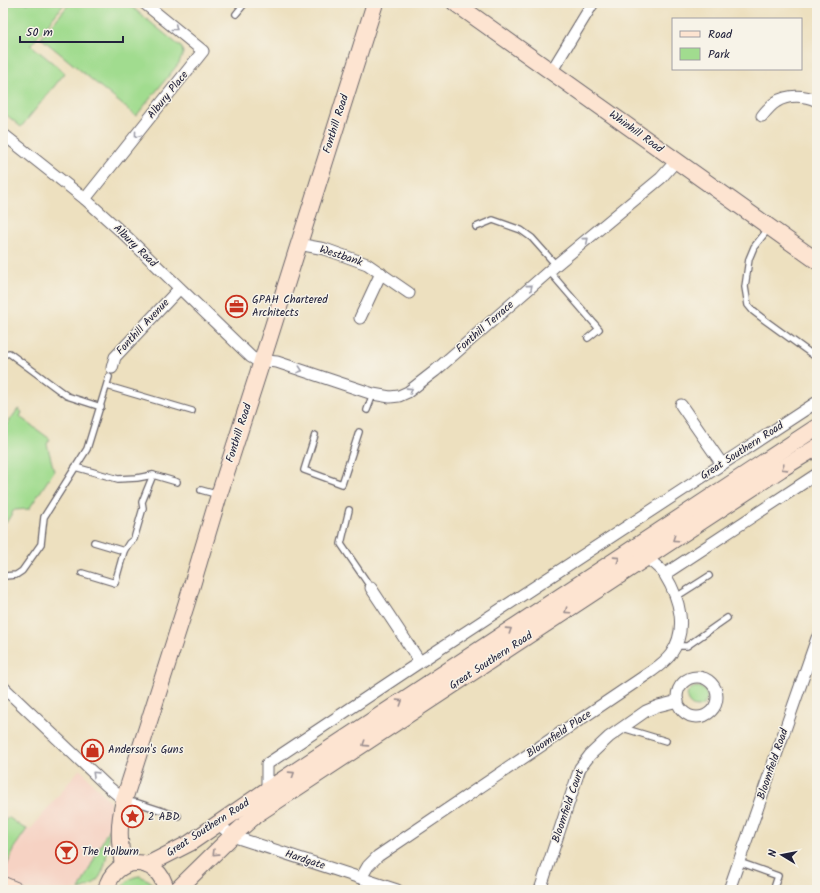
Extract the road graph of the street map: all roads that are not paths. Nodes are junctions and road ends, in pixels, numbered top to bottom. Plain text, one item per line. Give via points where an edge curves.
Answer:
1 (144, 3) edge
2 (245, 3) edge
3 (375, 3) edge
4 (455, 3) edge
5 (593, 3) edge
6 (236, 14) dead end
7 (551, 72) junction
8 (817, 101) edge
9 (762, 116) dead end
10 (3, 134) edge
11 (676, 161) junction
12 (85, 200) junction
13 (476, 227) dead end
14 (770, 228) junction
15 (298, 244) junction
16 (817, 261) edge
17 (553, 268) junction
18 (381, 274) junction
19 (180, 289) junction
20 (409, 293) dead end
21 (360, 318) dead end
22 (588, 338) dead end
23 (3, 355) edge
24 (817, 358) edge
25 (262, 361) junction
26 (111, 373) joint
27 (107, 386) junction
28 (373, 394) junction
29 (817, 402) edge
30 (681, 405) dead end
31 (100, 407) junction
32 (367, 410) dead end
33 (192, 411) dead end
34 (817, 427) edge
35 (359, 432) dead end
36 (315, 435) dead end
37 (817, 447) edge
38 (722, 464) junction
39 (75, 467) junction
40 (817, 474) edge
41 (153, 475) junction
42 (176, 482) dead end
43 (201, 490) dead end
44 (219, 495) junction
45 (349, 510) dead end
46 (94, 542) dead end
47 (124, 551) junction
48 (647, 558) junction
49 (82, 572) dead end
50 (665, 574) junction
51 (3, 575) edge
52 (709, 576) dead end
53 (371, 588) joint
54 (676, 597) junction
55 (727, 618) dead end
56 (817, 638) edge
57 (676, 646) junction
58 (420, 662) junction
59 (3, 688) edge
60 (678, 701) dead end
61 (623, 728) junction
62 (666, 741) dead end
63 (267, 790) junction
64 (124, 800) junction
65 (178, 816) dead end
66 (218, 823) junction
67 (232, 836) junction
68 (739, 862) junction
69 (147, 865) junction
70 (123, 866) junction
71 (361, 878) junction
72 (3, 885) edge
73 (104, 888) edge
74 (774, 888) dead end
75 (16, 890) edge
76 (166, 890) edge
77 (177, 890) edge
78 (397, 890) edge
79 (540, 890) edge
80 (729, 890) edge

1 -> 12 street, Albury Place via 203,51
2 - 6 lane
3 - 15 main road, Fonthill Road
4 - 7 main road, Whinhill Road
5 - 7 street
7 - 11 main road, Whinhill Road
8 - 9 street via 809,97 786,98 776,102
10 - 12 street, Albury Road
11 - 14 main road, Whinhill Road
17 -> 11 street, Fonthill Terrace via 661,178
12 - 19 street, Albury Road via 127,236
13 - 17 lane via 493,220 522,230 532,238
14 - 16 main road, Whinhill Road
14 - 24 lane via 754,247 749,259 746,288 748,305 761,318
15 - 18 street, Westbank via 367,264
15 - 25 main road, Fonthill Road
17 - 22 lane via 599,329
28 -> 17 street, Fonthill Terrace via 390,397 408,392
18 - 20 street, Westbank
18 - 21 street
19 - 25 street, Albury Road via 251,357
19 - 26 street, Fonthill Avenue via 115,357
23 - 31 lane via 9,353 67,396
25 -> 28 street, Fonthill Terrace via 277,362
25 - 44 main road, Fonthill Road
26 - 27 lane, Fonthill Avenue
27 - 31 lane, Fonthill Avenue
27 - 33 lane
28 - 32 lane
29 - 38 street, Great Southern Road
30 - 38 street
31 - 39 lane, Fonthill Avenue via 87,449
63 -> 34 main road, Great Southern Road
35 - 36 lane via 342,484 304,470
37 -> 48 main road, Great Southern Road
38 - 58 street, Great Southern Road
39 - 41 lane via 118,479
39 - 51 lane, Fonthill Avenue via 44,517 41,544 22,571 16,575
40 - 50 street
41 - 42 lane
41 - 47 lane via 142,502 143,508 134,539
43 - 44 lane
44 - 64 main road, Fonthill Road
45 - 53 lane via 341,544
46 - 47 lane
47 - 49 lane via 115,583
48 - 50 street, Bloomfield Place
48 -> 67 main road, Great Southern Road via 257,814
50 - 54 street, Bloomfield Place
52 - 54 lane
53 - 58 street
54 - 57 street, Bloomfield Place via 681,619
55 - 57 lane via 687,646
56 - 68 street, Bloomfield Road
57 - 71 street, Bloomfield Place via 666,660 652,671 378,856
58 - 63 street, Great Southern Road via 267,764
64 -> 59 street
60 - 61 street, Bloomfield Court via 646,711
61 - 62 lane
61 - 79 street, Bloomfield Court via 609,736 580,768
63 - 66 main road, Great Southern Road
64 - 65 lane
64 - 70 main road, Fonthill Road via 119,823
66 - 67 street, Hardgate
66 - 69 main road, Great Southern Road via 190,842
67 - 71 street, Hardgate
67 -> 77 main road, Great Southern Road
68 - 74 lane via 778,876
68 - 80 street, Bloomfield Road
69 - 70 main road via 135,863
69 - 76 main road via 158,871
70 - 73 main road via 112,874
71 - 78 street, Hardgate
72 - 75 main road

